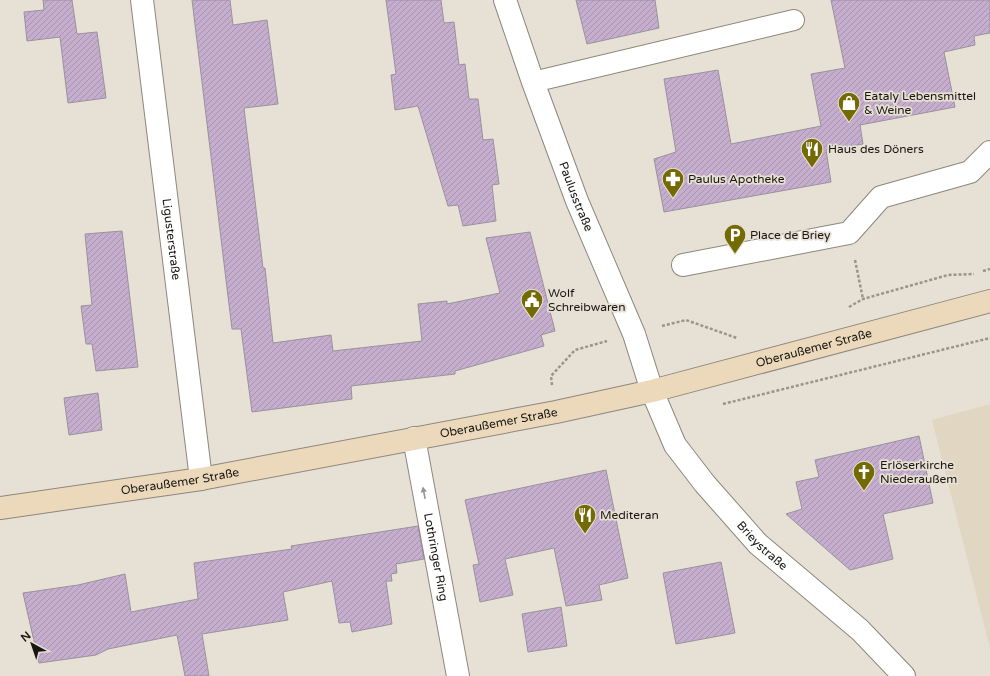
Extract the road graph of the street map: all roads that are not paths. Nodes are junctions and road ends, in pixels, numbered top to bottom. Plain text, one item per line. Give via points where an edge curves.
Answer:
1 (142, 0) edge
2 (505, 0) edge
3 (794, 20) dead end
4 (533, 82) junction
5 (990, 152) edge
6 (683, 265) dead end
7 (990, 302) edge
8 (652, 391) junction
9 (414, 438) junction
10 (201, 479) junction
11 (0, 508) edge
12 (458, 676) edge
13 (904, 676) edge

1 - 10 street, Ligusterstraße
2 - 4 street, Paulusstraße
3 - 4 lane
4 - 8 street, Paulusstraße via 577,201 634,334
5 - 6 street via 970,172 881,197 849,233
7 - 8 main road, Oberaußemer Straße
8 - 9 main road, Oberaußemer Straße via 556,412
8 - 13 street, Brieystraße via 675,445 710,490 758,544 860,630
9 - 10 main road, Oberaußemer Straße
12 -> 9 street, Lothringer Ring
10 - 11 main road, Oberaußemer Straße

